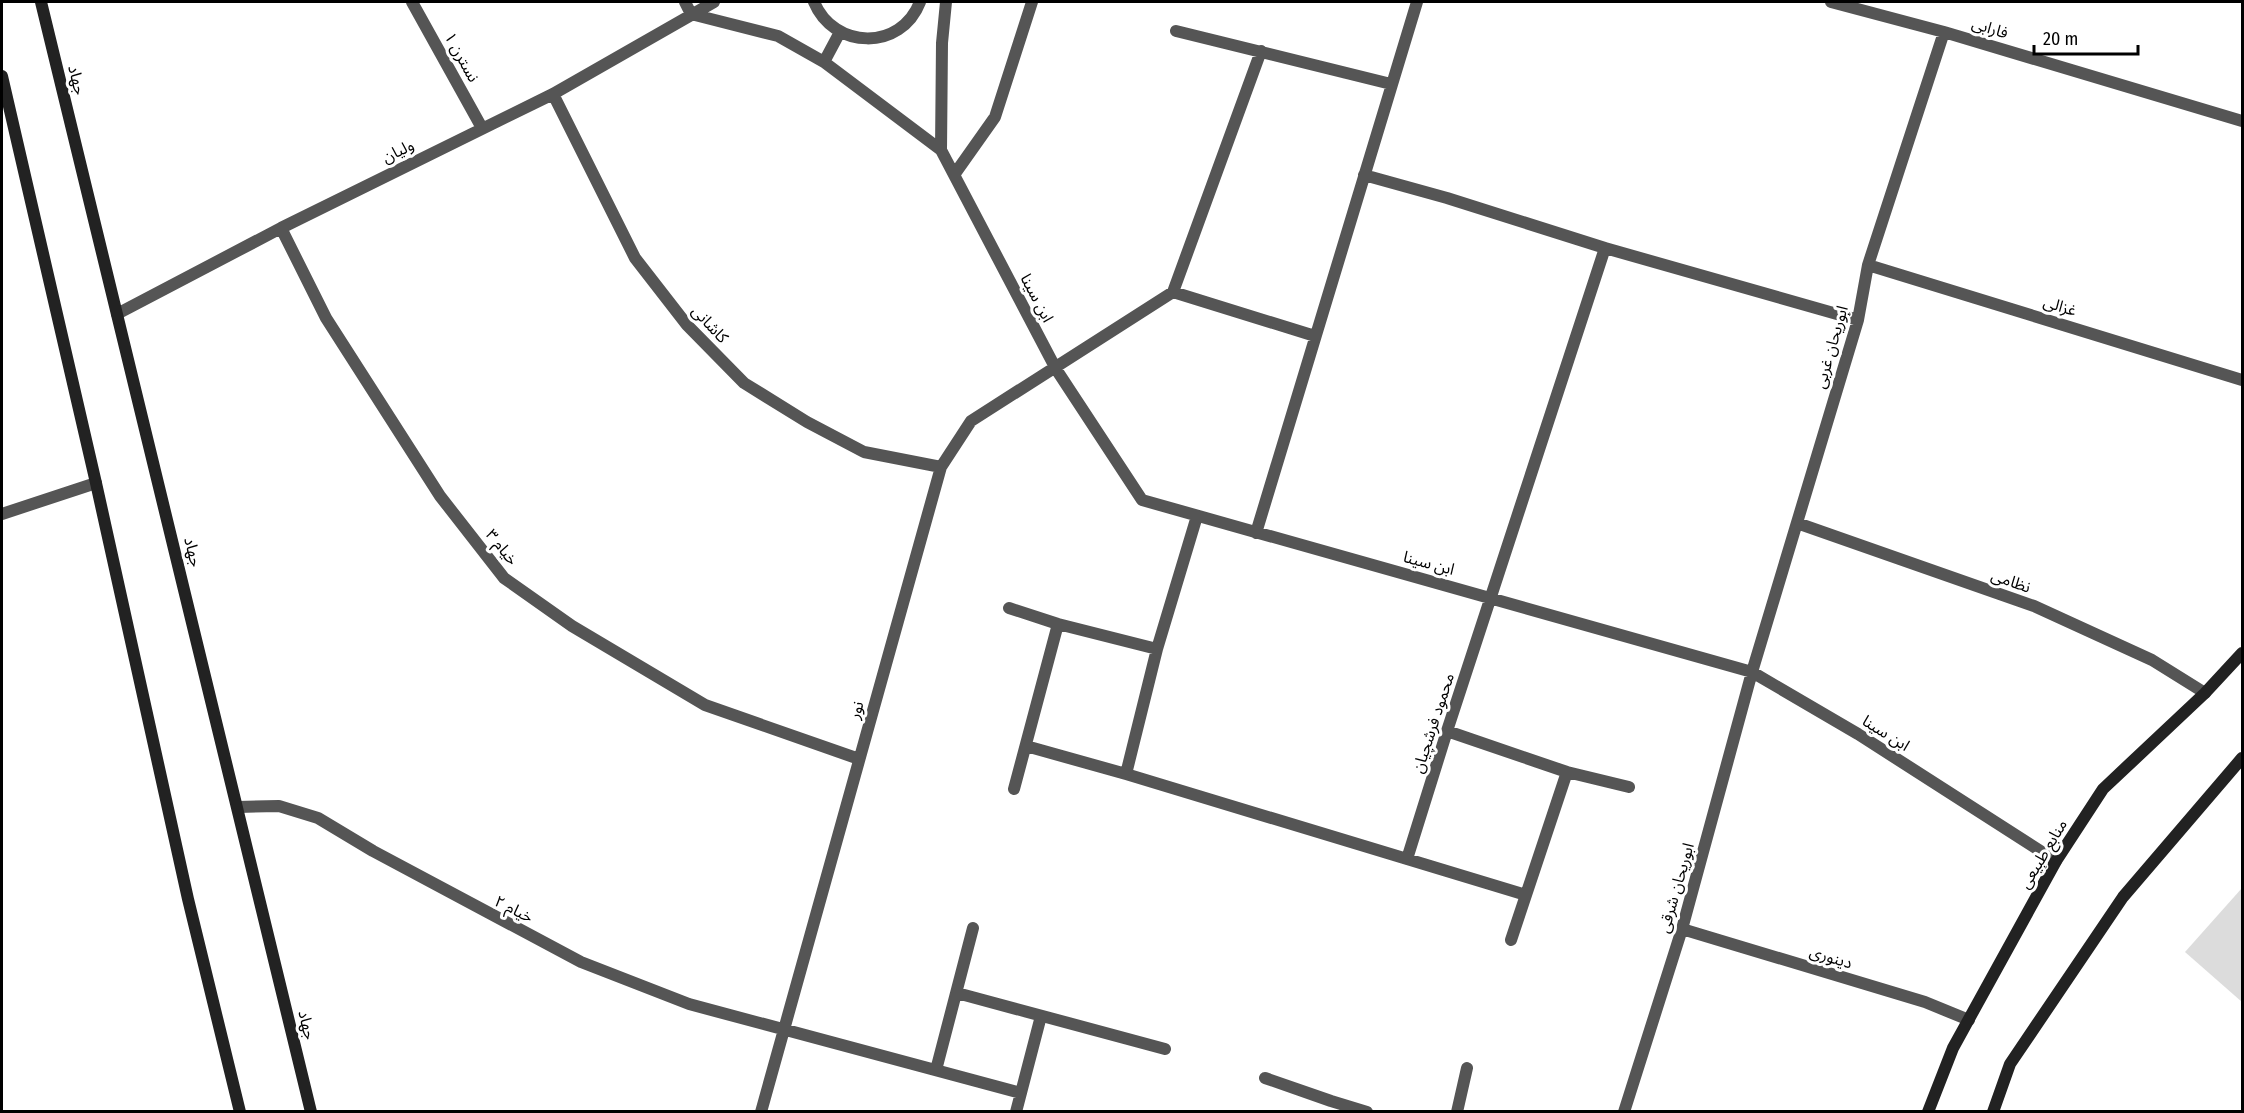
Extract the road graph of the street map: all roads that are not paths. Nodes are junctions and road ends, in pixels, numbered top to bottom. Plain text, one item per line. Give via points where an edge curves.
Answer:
1 (40, 2) edge
2 (412, 2) edge
3 (685, 2) edge
4 (714, 2) edge
5 (814, 2) edge
6 (920, 2) edge
7 (946, 2) edge
8 (1032, 2) edge
9 (1417, 2) edge
10 (1831, 2) edge
11 (691, 14) junction
12 (1176, 31) dead end
13 (840, 32) junction
14 (1944, 32) junction
15 (1261, 51) junction
16 (824, 63) junction
17 (2, 76) edge
18 (1391, 84) junction
19 (553, 94) junction
20 (2242, 120) edge
21 (482, 128) junction
22 (940, 150) junction
23 (954, 175) junction
24 (1364, 175) junction
25 (281, 228) junction
26 (1605, 248) junction
27 (1868, 265) junction
28 (1173, 292) junction
29 (117, 314) junction
30 (1857, 320) junction
31 (1316, 336) junction
32 (1056, 369) junction
33 (2242, 380) edge
34 (941, 467) junction
35 (96, 483) junction
36 (2, 514) edge
37 (1197, 516) junction
38 (1797, 523) junction
39 (1256, 534) junction
40 (1491, 597) junction
41 (1009, 608) dead end
42 (1058, 624) junction
43 (1157, 649) junction
44 (2242, 653) edge
45 (1752, 672) junction
46 (2205, 693) junction
47 (1447, 731) junction
48 (1026, 746) junction
49 (2242, 758) edge
50 (859, 759) junction
51 (1567, 772) junction
52 (1126, 774) junction
53 (1629, 787) dead end
54 (1014, 789) dead end
55 (238, 807) junction
56 (1407, 859) junction
57 (2056, 861) junction
58 (1526, 895) junction
59 (973, 928) dead end
60 (1682, 929) junction
61 (1511, 940) dead end
62 (957, 993) junction
63 (1041, 1016) junction
64 (1969, 1020) junction
65 (784, 1029) junction
66 (1165, 1049) dead end
67 (1467, 1068) dead end
68 (936, 1070) junction
69 (1265, 1077) dead end
70 (1021, 1093) junction
71 (1329, 1106) edge
72 (240, 1112) edge
73 (311, 1112) edge
74 (762, 1112) edge
75 (1016, 1112) edge
76 (1366, 1112) edge
77 (1457, 1112) edge
78 (1624, 1112) edge
79 (1928, 1112) edge
80 (1993, 1112) edge

1 - 29 main road, جهاد
2 - 21 street, نسترن ۱
3 - 11 street
4 - 11 street, ولیان
5 - 13 street via 825,21
6 - 13 street via 910,20 895,32 877,38 858,38
7 - 22 street
8 - 23 street via 995,117
9 - 18 street
10 - 14 street, فارابی
11 - 16 street via 778,36
11 - 19 street, ولیان
12 - 15 street
13 - 16 street
14 - 20 street, فارابی
14 - 27 street, ابوریحان غربی
15 - 18 street
15 - 28 street
16 - 22 street
17 - 35 main road
18 - 24 street
19 - 21 street, ولیان
19 - 34 street, کاشانی via 635,258 687,325 744,382 864,452
21 - 25 street, ولیان
22 - 23 street, ابن سینا
23 - 32 street, ابن سینا
24 - 26 street
24 - 31 street
25 - 29 street, ولیان
25 - 50 street, خیام ۳ via 326,318 440,496 504,578 572,626 705,705
26 - 30 street
26 - 40 street, محمود فرشچیان
27 - 30 street, ابوریحان غربی
27 - 33 street, غزالی
28 - 31 street
28 - 32 street, نور
29 - 55 main road, جهاد
30 - 38 street, ابوریحان غربی
31 - 39 street
32 - 34 street, نور via 971,421
32 - 37 street, ابن سینا via 1142,500
34 - 50 street, نور
35 - 36 street
35 - 72 main road via 188,899
37 - 39 street, ابن سینا
37 - 43 street
38 - 45 street, ابوریحان غربی
38 - 46 street, نظامی via 2034,606 2152,660
39 - 40 street, ابن سینا
40 - 45 street, ابن سینا
40 - 47 street, محمود فرشچیان
41 - 42 street
42 - 43 street
42 - 48 street
43 - 52 street
44 - 46 main road, منابع طبیعی
45 - 57 street, ابن سینا via 1858,734
45 - 60 street, ابوریحان شرقی
46 - 57 main road, منابع طبیعی via 2103,789
47 - 51 street
47 - 56 street, محمود فرشچیان
48 - 52 street
48 - 54 street
49 - 80 main road via 2124,897 2010,1064
50 - 65 street, نور
51 - 53 street
51 - 58 street
52 - 56 street
55 - 65 street, خیام ۲ via 279,806 318,818 581,962 689,1004
55 - 73 main road, جهاد
56 - 58 street
57 - 64 main road, منابع طبیعی
58 - 61 street
59 - 62 street
60 - 64 street, دینوری via 1924,1002
60 - 78 street, ابوریحان شرقی
62 - 63 street
62 - 68 street
63 - 66 street
63 - 70 street
64 - 79 main road, منابع طبیعی via 1953,1048
65 - 68 street, خیام ۲
65 - 74 street, نور
67 - 77 street
68 - 70 street, خیام ۲
69 - 71 street
70 - 75 street
71 - 76 street

